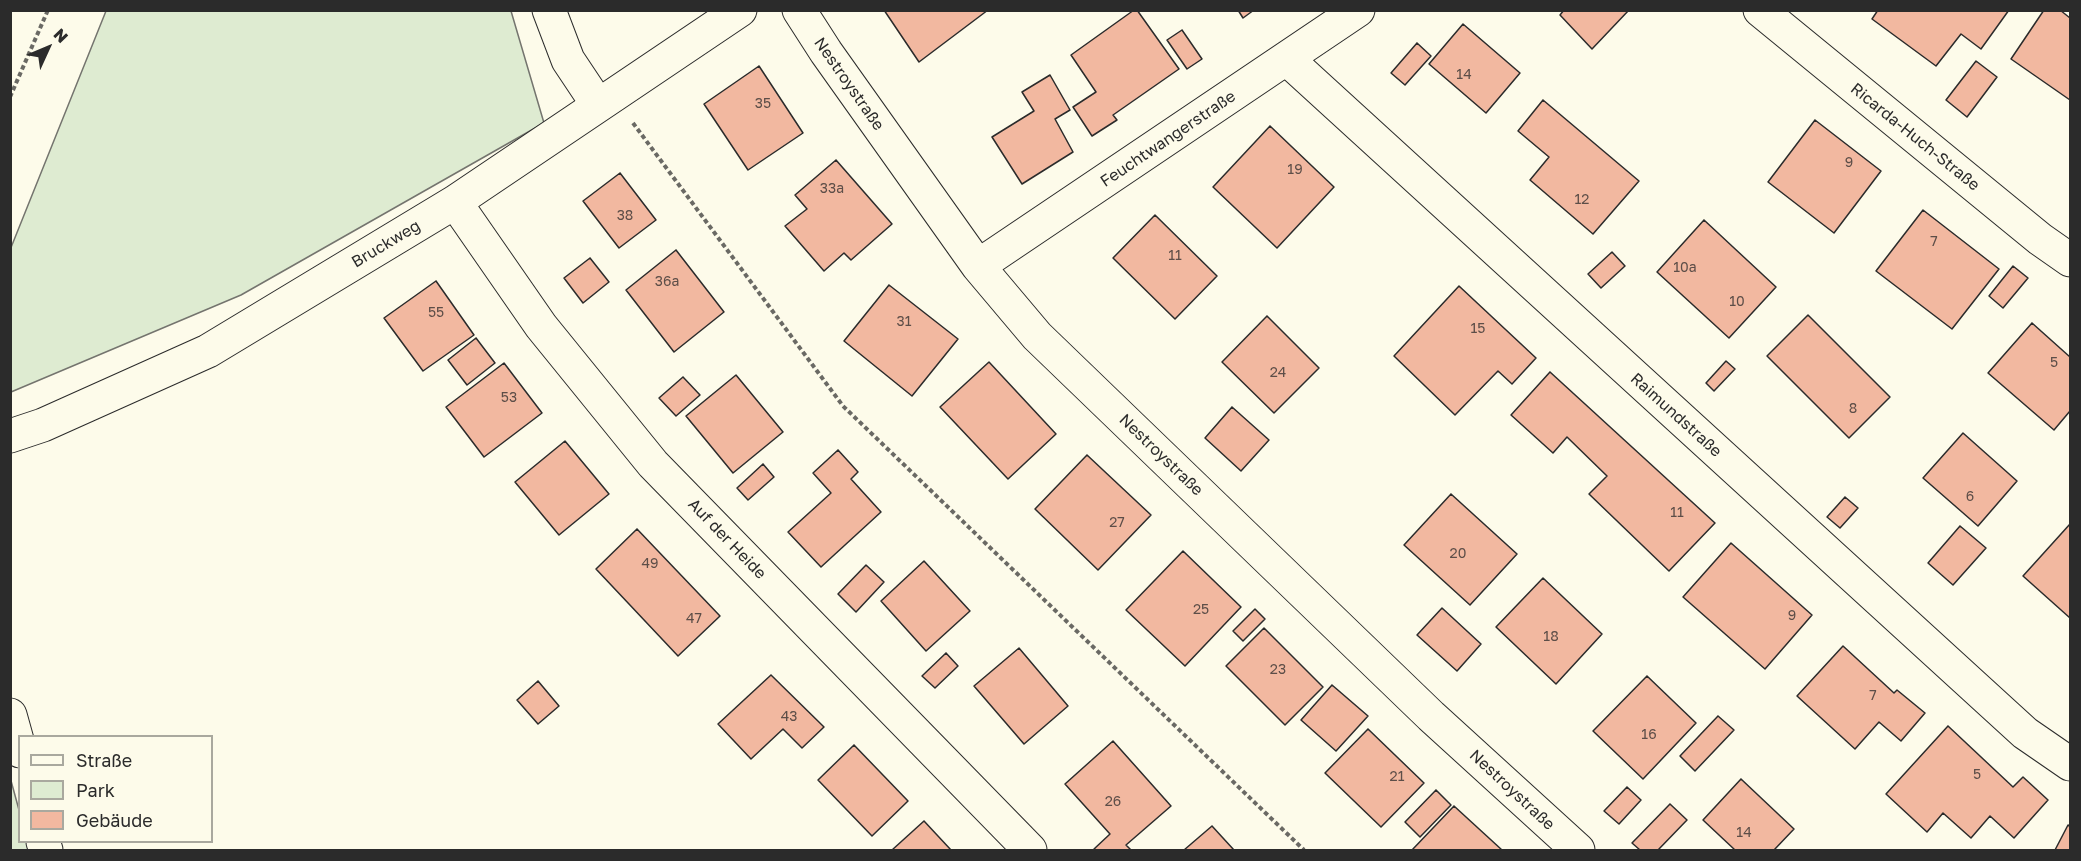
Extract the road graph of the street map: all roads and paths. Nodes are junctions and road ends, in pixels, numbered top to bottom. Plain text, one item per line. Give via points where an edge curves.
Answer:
1 (48, 10) edge
2 (549, 10) edge
3 (740, 10) edge
4 (799, 10) edge
5 (1358, 10) edge
6 (1760, 10) edge
7 (1287, 59) junction
8 (10, 97) edge
9 (605, 100) junction
10 (455, 202) junction
11 (2070, 260) edge
12 (978, 266) junction
13 (10, 436) edge
14 (10, 715) edge
15 (18, 744) edge
16 (2070, 764) edge
17 (1030, 850) edge
18 (1304, 850) edge
19 (1578, 850) edge

1 - 8 path
2 - 9 street via 568,60
3 - 9 street, Bruckweg
4 - 12 street, Nestroystraße
5 - 7 street, Feuchtwangerstraße
6 - 11 street, Ricarda-Huch-Straße
7 - 12 street, Feuchtwangerstraße
7 - 16 street, Raimundstraße via 2025,734
9 - 10 street, Bruckweg
9 - 18 path via 843,406
10 - 13 street, Bruckweg via 208,351
10 - 17 street, Auf der Heide via 541,326 653,464
12 - 19 street, Nestroystraße via 1036,336 1431,716
14 - 15 street

